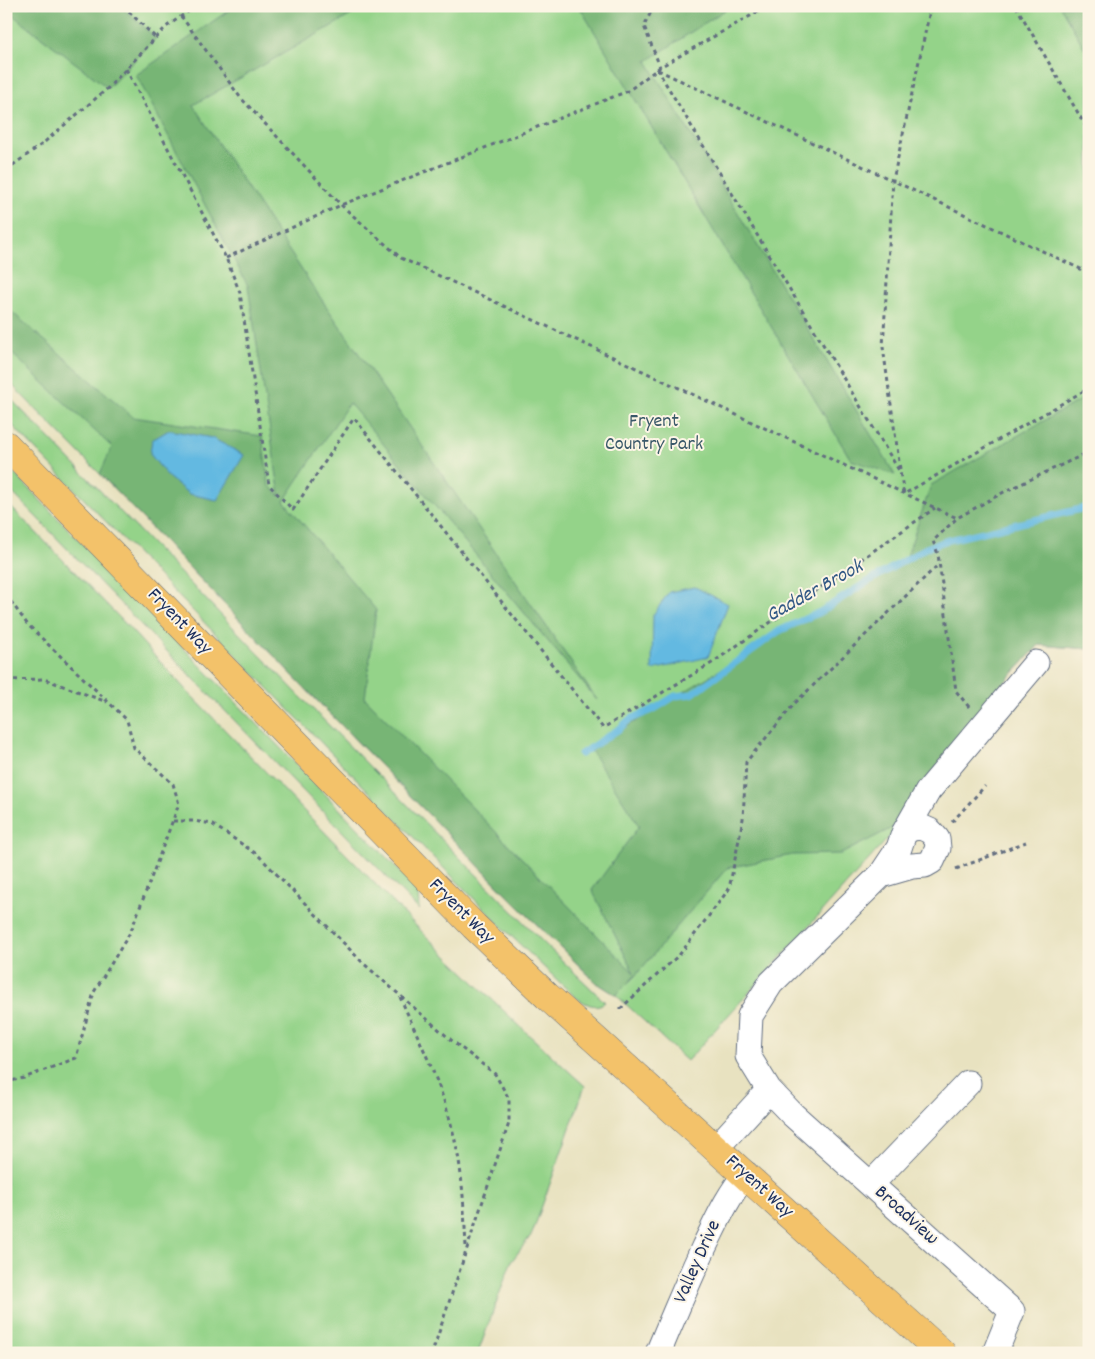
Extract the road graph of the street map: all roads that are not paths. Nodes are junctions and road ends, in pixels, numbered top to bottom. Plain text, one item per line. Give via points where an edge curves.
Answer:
1 (6, 445) edge
2 (1036, 663) dead end
3 (904, 833) junction
4 (881, 875) junction
5 (968, 1082) dead end
6 (768, 1090) junction
7 (716, 1148) junction
8 (746, 1174) junction
9 (871, 1184) junction
10 (658, 1353) edge
11 (942, 1353) edge
12 (995, 1353) edge

1 - 7 main road, Fryent Way via 474,926
2 - 3 street, Broadview via 928,791
3 - 4 street, Broadview via 899,848
3 - 4 street, Broadview via 921,827 930,831 935,850 925,865
4 - 6 street, Broadview via 771,982 750,1016 748,1056
5 - 9 street
6 - 7 street
6 - 9 street, Broadview
7 - 8 main road, Fryent Way
8 - 10 street, Valley Drive via 725,1204
8 - 11 main road, Fryent Way
9 - 12 street, Broadview via 1012,1311

